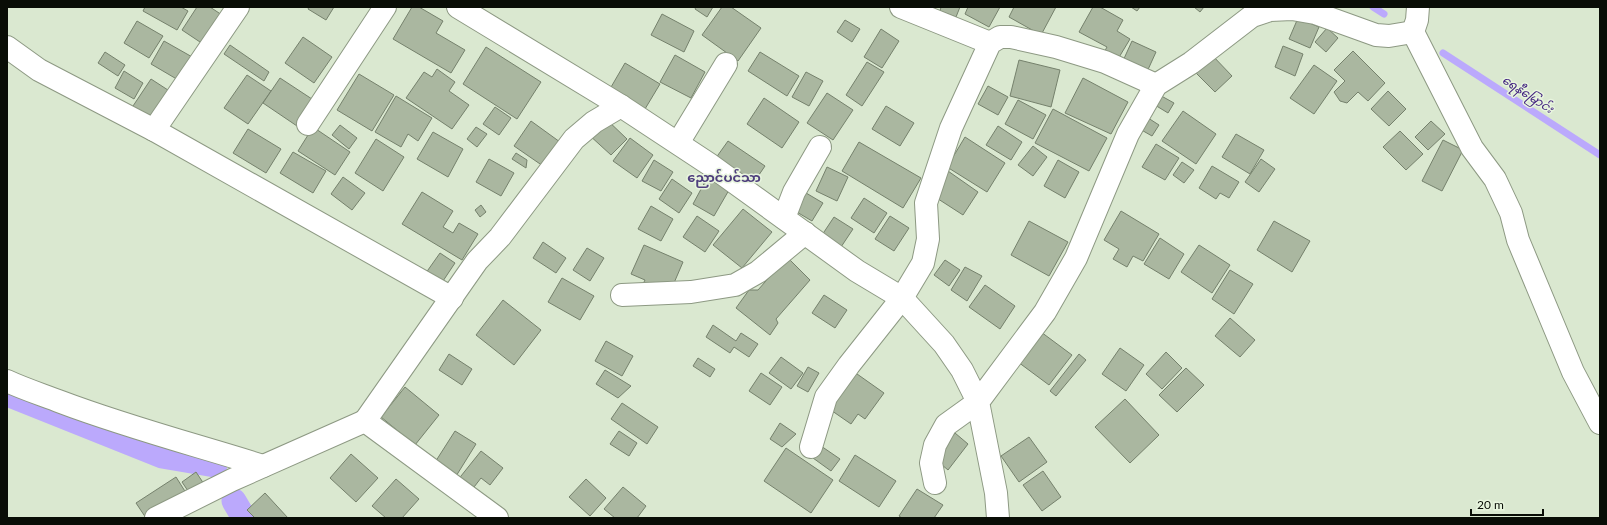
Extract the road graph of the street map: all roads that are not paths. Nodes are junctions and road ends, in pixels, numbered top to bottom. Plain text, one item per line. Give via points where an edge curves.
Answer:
1 (238, 7) edge
2 (385, 7) edge
3 (458, 7) edge
4 (901, 7) edge
5 (1420, 8) edge
6 (932, 12) edge
7 (1413, 32) junction
8 (990, 43) junction
9 (7, 47) edge
10 (726, 64) dead end
11 (1156, 85) junction
12 (621, 106) junction
13 (308, 124) dead end
14 (154, 130) junction
15 (678, 143) junction
16 (820, 148) dead end
17 (784, 218) junction
18 (805, 233) junction
19 (622, 295) dead end
20 (452, 298) junction
21 (902, 298) junction
22 (7, 381) edge
23 (978, 402) junction
24 (365, 421) junction
25 (1600, 423) edge
26 (811, 447) dead end
27 (263, 466) junction
28 (935, 483) dead end
29 (156, 518) edge
30 (497, 518) edge
31 (998, 518) edge

1 - 14 street
2 - 13 street
3 - 12 street
4 - 6 street
5 - 7 street
6 - 8 street
7 - 11 street via 1389,36 1376,35 1315,13 1292,9 1270,10 1252,16
7 - 25 street via 1472,148 1495,179 1511,213 1518,240 1573,372
8 - 11 street via 1000,37 1011,37 1056,47 1105,62
8 - 21 street via 951,128 926,203 928,239 924,263
9 - 14 street via 39,70
10 - 15 street
11 - 23 street via 1128,134 1076,258 1045,312
12 - 15 street
12 - 20 street via 594,122 574,139 500,237 477,261
14 - 20 street
15 - 17 street
16 - 17 street via 794,192
17 - 18 street
18 - 19 street via 758,272 735,285 691,292
18 - 21 street via 857,271
20 - 24 street
21 - 23 street via 944,344 962,370
21 - 26 street via 826,397
22 - 27 street via 148,432
23 - 28 street via 946,425 935,445 931,463
23 - 31 street via 996,493
24 - 27 street
24 - 30 street
27 - 29 street

